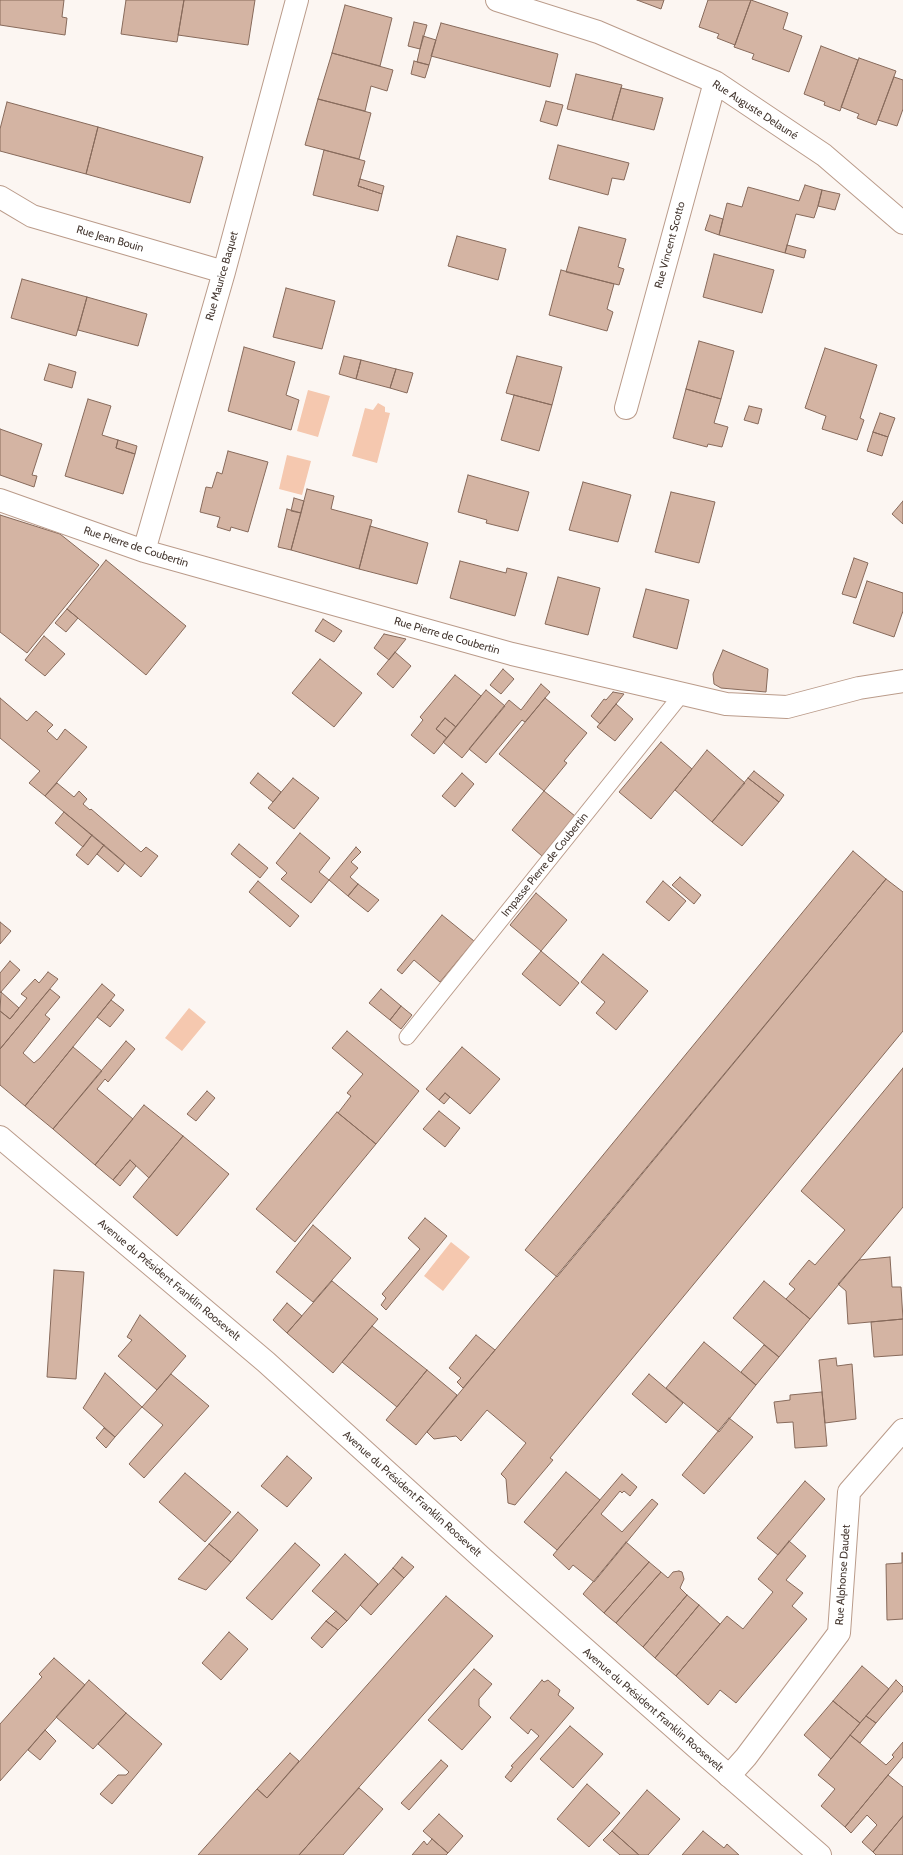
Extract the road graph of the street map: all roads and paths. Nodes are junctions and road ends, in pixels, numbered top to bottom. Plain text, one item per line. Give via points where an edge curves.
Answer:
1 (297, 0) edge
2 (497, 0) edge
3 (715, 82) junction
4 (0, 197) edge
5 (903, 222) edge
6 (224, 272) junction
7 (626, 408) dead end
8 (0, 500) edge
9 (144, 551) junction
10 (903, 681) edge
11 (682, 694) junction
12 (407, 1037) dead end
13 (0, 1137) edge
14 (903, 1430) edge
15 (728, 1776) junction
16 (820, 1855) edge

1 - 6 street, Rue Maurice Baquet
2 - 3 street, Rue Auguste Delauné via 598,32
3 - 5 street, Rue Auguste Delauné via 824,155
3 - 7 street, Rue Vincent Scotto
4 - 6 street, Rue Jean Bouin via 32,216
6 - 9 street, Rue Maurice Baquet
8 - 9 street, Rue Pierre de Coubertin
9 - 11 street, Rue Pierre de Coubertin via 512,654
10 - 11 street, Rue Pierre de Coubertin via 859,688 787,707 726,704
11 - 12 lane, Impasse Pierre de Coubertin
13 - 15 street, Avenue du Président Franklin Roosevelt via 266,1362
14 - 15 street, Rue Alphonse Daudet via 849,1492 839,1633 746,1757
15 - 16 street, Avenue du Président Franklin Roosevelt

